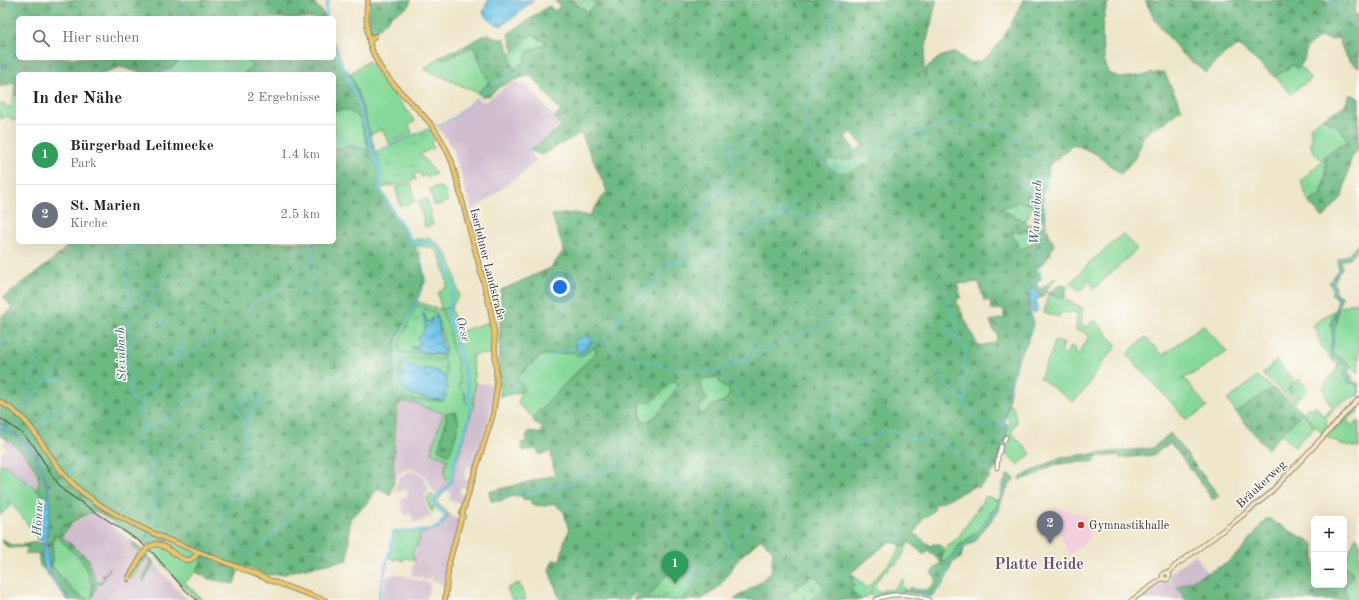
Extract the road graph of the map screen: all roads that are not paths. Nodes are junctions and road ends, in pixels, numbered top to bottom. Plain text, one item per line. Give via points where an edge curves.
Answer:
1 (368, 0) edge
2 (366, 24) junction
3 (363, 28) dead end
4 (375, 36) dead end
5 (369, 42) junction
6 (1359, 399) edge
7 (0, 402) edge
8 (1006, 437) dead end
9 (1004, 442) dead end
10 (1001, 446) dead end
11 (997, 468) dead end
12 (192, 549) junction
13 (198, 552) junction
14 (195, 556) junction
15 (128, 579) dead end
16 (325, 600) edge
17 (445, 600) edge
18 (875, 600) edge
19 (929, 600) edge
20 (1132, 600) edge

1 - 2 main road, Iserlohner Landstraße
2 - 3 main road
2 - 5 main road, Iserlohner Landstraße
4 - 5 main road
5 - 17 main road, Iserlohner Landstraße via 383,72 427,120 446,148 454,168 494,331 496,399 449,563
6 - 20 main road, Bräukerweg via 1268,494 1175,566 1168,574 1168,579 1163,578
7 - 12 main road via 31,427 57,466 75,485 104,508
8 - 9 street
10 - 11 street
12 - 13 main road
12 - 14 main road
13 - 14 main road
13 - 16 main road
14 - 15 main road, bridge via 185,560 165,546 157,544 148,547
18 - 19 street via 899,594

